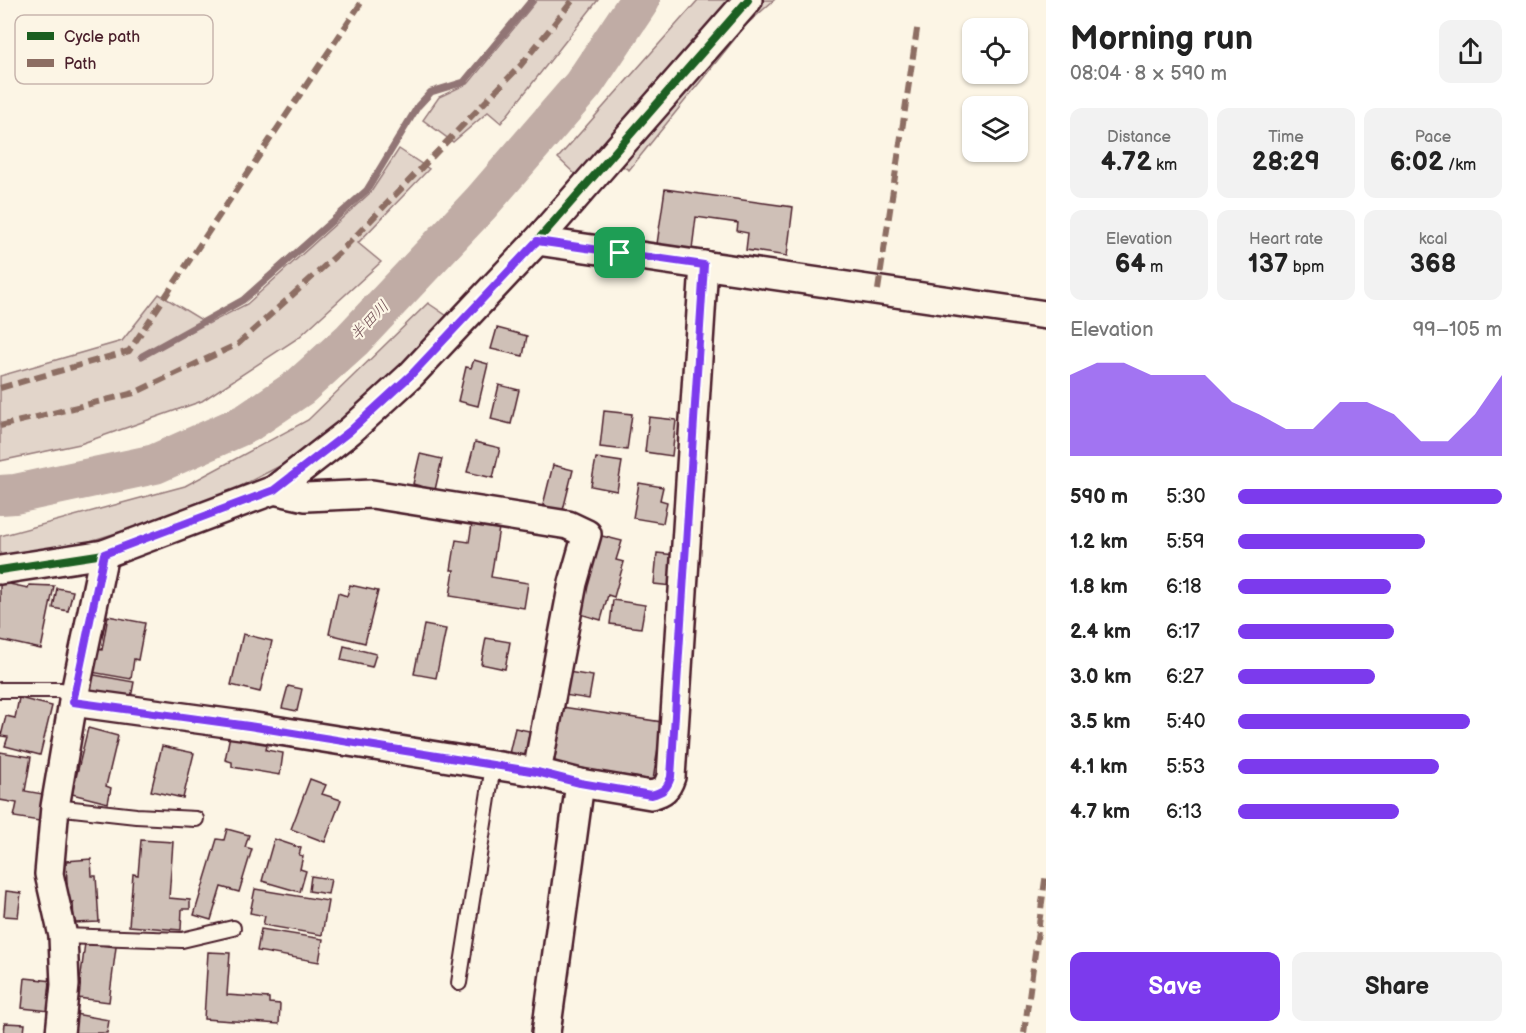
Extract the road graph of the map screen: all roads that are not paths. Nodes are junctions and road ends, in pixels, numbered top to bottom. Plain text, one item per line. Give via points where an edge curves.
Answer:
1 (748, 0) edge
2 (537, 241) junction
3 (704, 265) junction
4 (1046, 315) edge
5 (274, 490) junction
6 (104, 554) junction
7 (0, 570) edge
8 (0, 690) edge
9 (73, 702) junction
10 (493, 766) junction
11 (537, 772) junction
12 (580, 783) junction
13 (56, 807) junction
14 (196, 819) dead end
15 (233, 928) dead end
16 (63, 936) junction
17 (459, 983) dead end
18 (60, 1033) edge
19 (546, 1033) edge

1 - 2 street
2 - 3 street
2 - 5 street via 411,375 350,431
3 - 4 street
3 - 12 street via 671,777 668,787 651,795
5 - 6 street
5 - 11 street via 306,497 372,494 568,525 587,534 573,583
6 - 7 street
6 - 9 street
8 - 9 lane via 62,690
9 - 10 street
9 - 13 street
10 - 11 street
10 - 17 lane
11 - 12 street
12 - 19 street
13 - 14 lane
13 - 16 street via 49,874
15 - 16 lane via 182,940
16 - 18 street via 65,985

